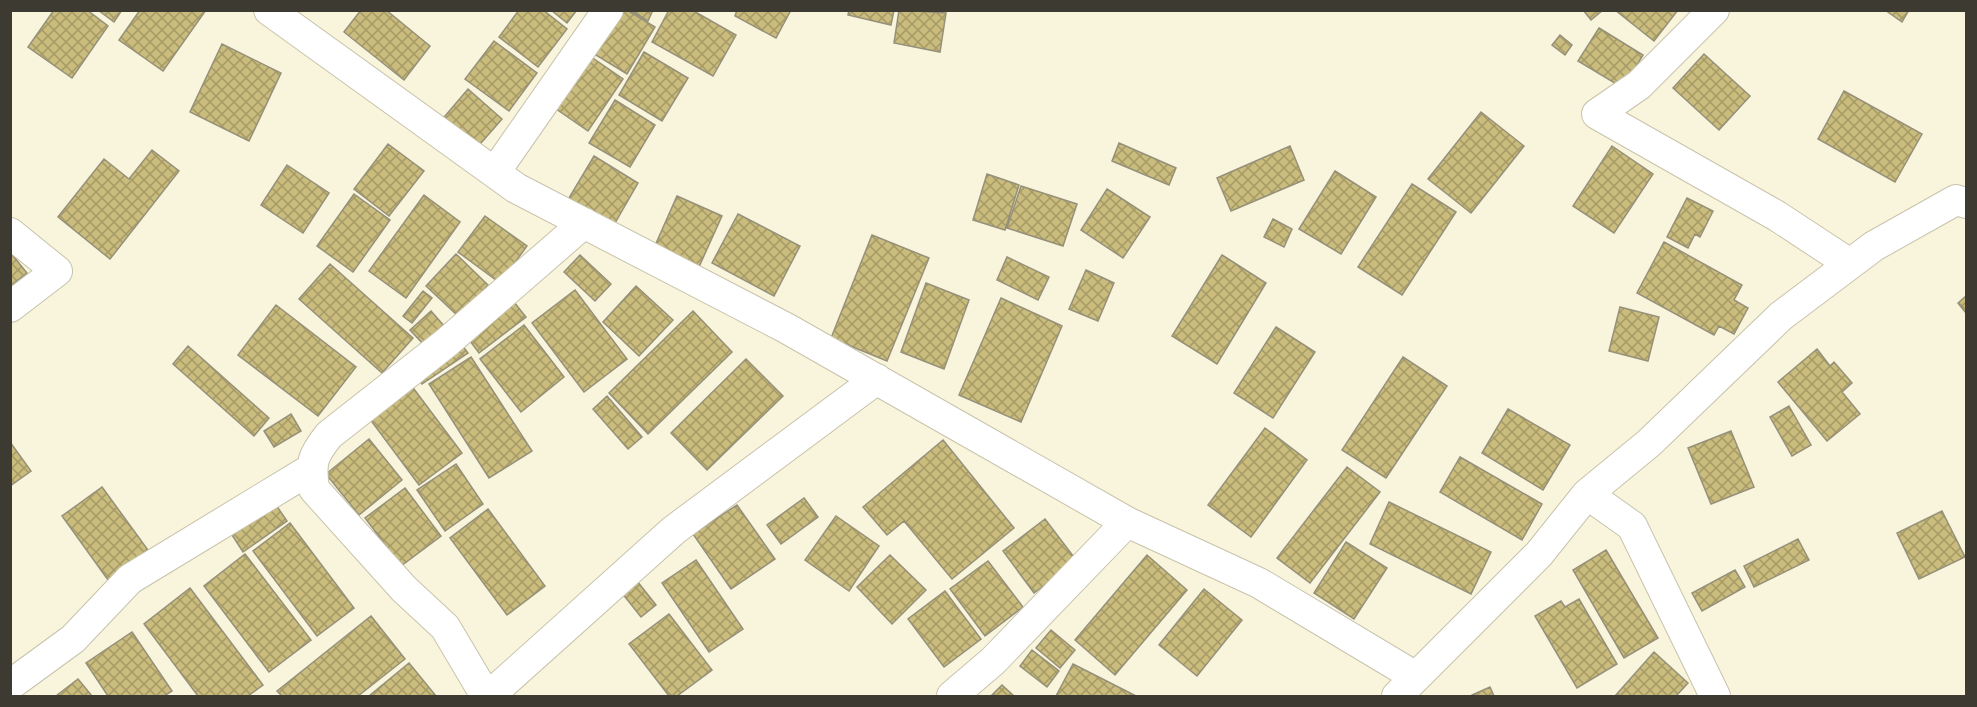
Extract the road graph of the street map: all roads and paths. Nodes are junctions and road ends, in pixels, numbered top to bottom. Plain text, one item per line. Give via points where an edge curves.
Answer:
1 (269, 10) edge
2 (608, 10) edge
3 (1714, 10) edge
4 (495, 172) junction
5 (1966, 203) edge
6 (584, 223) junction
7 (10, 233) edge
8 (1850, 264) junction
9 (10, 307) edge
10 (877, 379) junction
11 (311, 469) junction
12 (1587, 494) junction
13 (1127, 522) junction
14 (10, 685) edge
15 (1407, 687) edge
16 (488, 696) edge
17 (952, 696) edge
18 (1714, 696) edge

1 - 4 street
2 - 4 street
3 - 8 street via 1639,85 1597,114 1777,216
4 - 6 street via 516,188
5 - 8 street via 1956,200 1874,246
6 - 10 street via 786,327
6 - 11 street via 446,343 329,435 316,451
7 - 9 street via 57,272
8 - 12 street via 1781,316 1649,443
10 - 13 street
10 - 16 street via 674,530
11 - 14 street via 130,579 73,639
11 - 16 street via 314,489 404,589 445,627
12 - 15 street via 1539,554
12 - 18 street via 1632,526
13 - 15 street via 1259,583
13 - 17 street via 993,661

